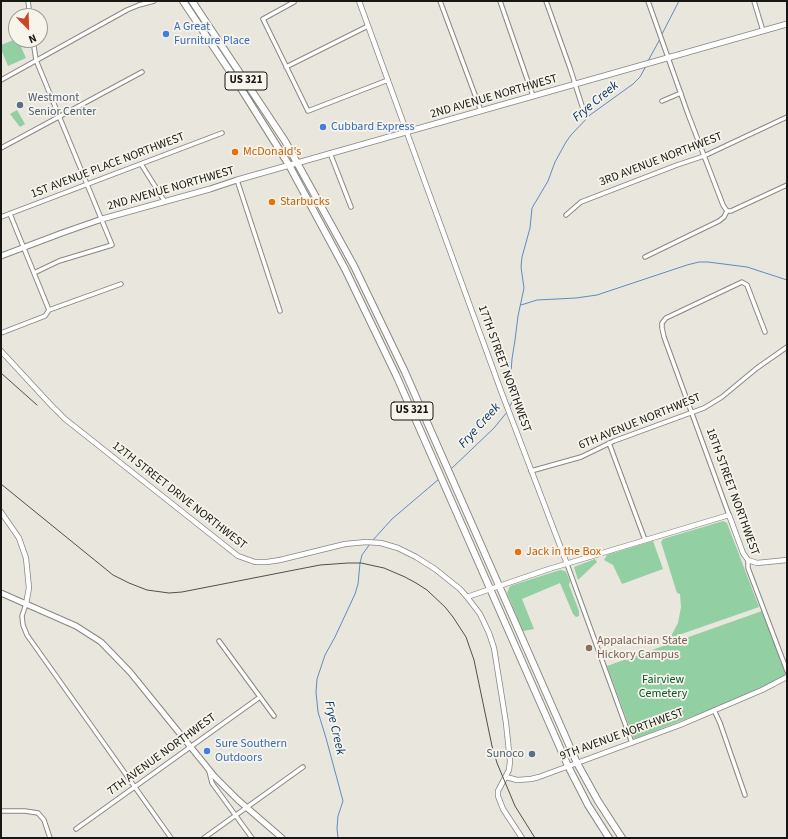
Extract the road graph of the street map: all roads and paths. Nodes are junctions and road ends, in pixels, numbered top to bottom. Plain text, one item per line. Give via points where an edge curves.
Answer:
1 (154, 1) edge
2 (182, 1) edge
3 (192, 1) edge
4 (359, 1) edge
5 (440, 1) edge
6 (500, 1) edge
7 (546, 1) edge
8 (648, 1) edge
9 (754, 1) edge
10 (294, 2) edge
11 (787, 24) edge
12 (368, 26) junction
13 (763, 31) junction
14 (34, 48) edge
15 (668, 58) junction
16 (36, 60) junction
17 (286, 67) junction
18 (142, 72) dead end
19 (1, 80) edge
20 (388, 80) junction
21 (576, 84) junction
22 (681, 94) junction
23 (533, 96) junction
24 (662, 101) dead end
25 (583, 108) dead end
26 (481, 111) junction
27 (60, 116) junction
28 (787, 117) edge
29 (406, 132) junction
30 (222, 133) dead end
31 (1, 148) edge
32 (330, 153) junction
33 (704, 156) junction
34 (298, 163) junction
35 (141, 164) junction
36 (289, 165) junction
37 (237, 180) junction
38 (88, 185) junction
39 (787, 185) edge
40 (164, 202) junction
41 (351, 207) dead end
42 (727, 211) junction
43 (10, 214) junction
44 (566, 215) dead end
45 (1, 217) edge
46 (102, 219) junction
47 (23, 248) junction
48 (1, 256) edge
49 (645, 257) dead end
50 (34, 273) junction
51 (120, 284) dead end
52 (49, 310) junction
53 (280, 311) dead end
54 (765, 332) dead end
55 (1, 333) edge
56 (787, 347) edge
57 (1, 351) edge
58 (692, 413) junction
59 (609, 443) junction
60 (531, 471) junction
61 (1, 512) edge
62 (729, 515) junction
63 (645, 540) junction
64 (748, 560) junction
65 (787, 560) edge
66 (567, 564) junction
67 (499, 586) junction
68 (489, 589) junction
69 (1, 593) edge
70 (467, 597) junction
71 (26, 604) junction
72 (219, 641) dead end
73 (787, 671) edge
74 (787, 677) edge
75 (260, 697) junction
76 (714, 710) junction
77 (274, 716) dead end
78 (632, 743) junction
79 (190, 747) junction
80 (577, 763) junction
81 (568, 766) junction
82 (303, 767) dead end
83 (208, 768) junction
84 (506, 777) junction
85 (135, 787) junction
86 (745, 795) dead end
87 (247, 807) junction
88 (1, 811) edge
89 (235, 815) junction
90 (76, 829) dead end
91 (50, 838) edge
92 (171, 838) edge
93 (204, 838) edge
94 (252, 838) edge
95 (282, 838) edge
96 (522, 838) edge
97 (609, 838) edge
98 (622, 838) edge

1 - 16 street via 127,10
2 - 36 highway, US 321
3 - 34 highway, US 321
4 - 12 street, 17TH STREET NORTHWEST
5 - 26 street
6 - 23 street
7 - 21 street
8 - 15 street
9 - 13 street
10 - 17 street via 263,19
11 - 13 main road, 2ND AVENUE NORTHWEST
12 - 17 street
12 - 20 street, 17TH STREET NORTHWEST
13 - 15 main road, 2ND AVENUE NORTHWEST
14 - 16 street
15 - 21 main road, 2ND AVENUE NORTHWEST
15 - 22 street
16 - 19 street
16 - 27 street
17 - 20 street via 308,111
18 - 27 street
20 - 29 street, 17TH STREET NORTHWEST
21 - 23 main road, 2ND AVENUE NORTHWEST
21 - 25 street
22 - 24 street
22 - 33 street
23 - 26 main road, 2ND AVENUE NORTHWEST
26 - 29 main road, 2ND AVENUE NORTHWEST
27 - 31 street
27 - 38 street
28 - 33 street, 3RD AVENUE NORTHWEST
29 - 32 main road, 2ND AVENUE NORTHWEST
29 - 60 street, 17TH STREET NORTHWEST
30 - 35 street, 1ST AVENUE PLACE NORTHWEST
32 - 34 main road, 2ND AVENUE NORTHWEST
32 - 41 street
33 - 42 street
33 - 44 street, 3RD AVENUE NORTHWEST via 581,202
34 - 36 main road, 2ND AVENUE NORTHWEST
34 - 67 highway, US 321 via 389,337
35 - 38 street, 1ST AVENUE PLACE NORTHWEST
35 - 40 street
36 - 37 main road, 2ND AVENUE NORTHWEST
36 - 68 highway, US 321 via 332,243 371,322
37 - 40 main road, 2ND AVENUE NORTHWEST
37 - 53 street
38 - 43 street, 1ST AVENUE PLACE NORTHWEST
38 - 46 street
39 - 42 street
40 - 46 main road, 2ND AVENUE NORTHWEST
42 - 49 street via 719,221
43 - 45 street, 1ST AVENUE PLACE NORTHWEST
43 - 47 street
46 - 47 main road, 2ND AVENUE NORTHWEST
46 - 50 street via 112,245 59,261
47 - 48 main road, 2ND AVENUE NORTHWEST
47 - 50 street
50 - 52 street
51 - 52 street
52 - 55 street via 45,316
54 - 58 street, 18TH STREET NORTHWEST via 747,285 742,282 664,320 664,337
56 - 58 street, 6TH AVENUE NORTHWEST via 716,401
57 - 70 street, 12TH STREET DRIVE NORTHWEST via 65,419 238,556 255,562 267,562 345,544 377,542 398,548 423,561
58 - 59 street, 6TH AVENUE NORTHWEST
58 - 62 street, 18TH STREET NORTHWEST
59 - 60 street, 6TH AVENUE NORTHWEST via 582,457
59 - 63 street
60 - 66 street, 17TH STREET NORTHWEST
61 - 71 street via 19,538 26,558 29,588
62 - 63 street
62 - 64 street, 18TH STREET NORTHWEST
63 - 66 street
64 - 65 street via 757,563
64 - 73 street, 18TH STREET NORTHWEST via 748,568
66 - 67 street
66 - 78 street, 17TH STREET NORTHWEST
67 - 68 street
67 - 80 highway, US 321
68 - 70 street
68 - 81 highway, US 321
69 - 71 main road
70 - 84 street, 12TH STREET DRIVE NORTHWEST via 486,626 494,648 510,753 510,766
71 - 79 main road via 76,626 101,642 130,672
71 - 85 street via 22,616 27,635
72 - 75 street
74 - 76 street, 9TH AVENUE NORTHWEST
75 - 77 street
75 - 79 street, 7TH AVENUE NORTHWEST
76 - 78 street, 9TH AVENUE NORTHWEST
76 - 86 street
78 - 80 street, 9TH AVENUE NORTHWEST
79 - 83 main road
79 - 85 street, 7TH AVENUE NORTHWEST
80 - 81 street, 9TH AVENUE NORTHWEST
80 - 98 highway, US 321
81 - 84 street, 9TH AVENUE NORTHWEST via 531,779 516,780
81 - 97 highway, US 321
82 - 87 street
83 - 87 main road
83 - 89 street via 212,783
84 - 96 street, 12TH STREET DRIVE NORTHWEST via 498,796 503,809
85 - 90 street, 7TH AVENUE NORTHWEST
85 - 92 street
87 - 89 street
87 - 95 main road
88 - 91 street via 34,812 40,815
89 - 93 street
89 - 94 street

